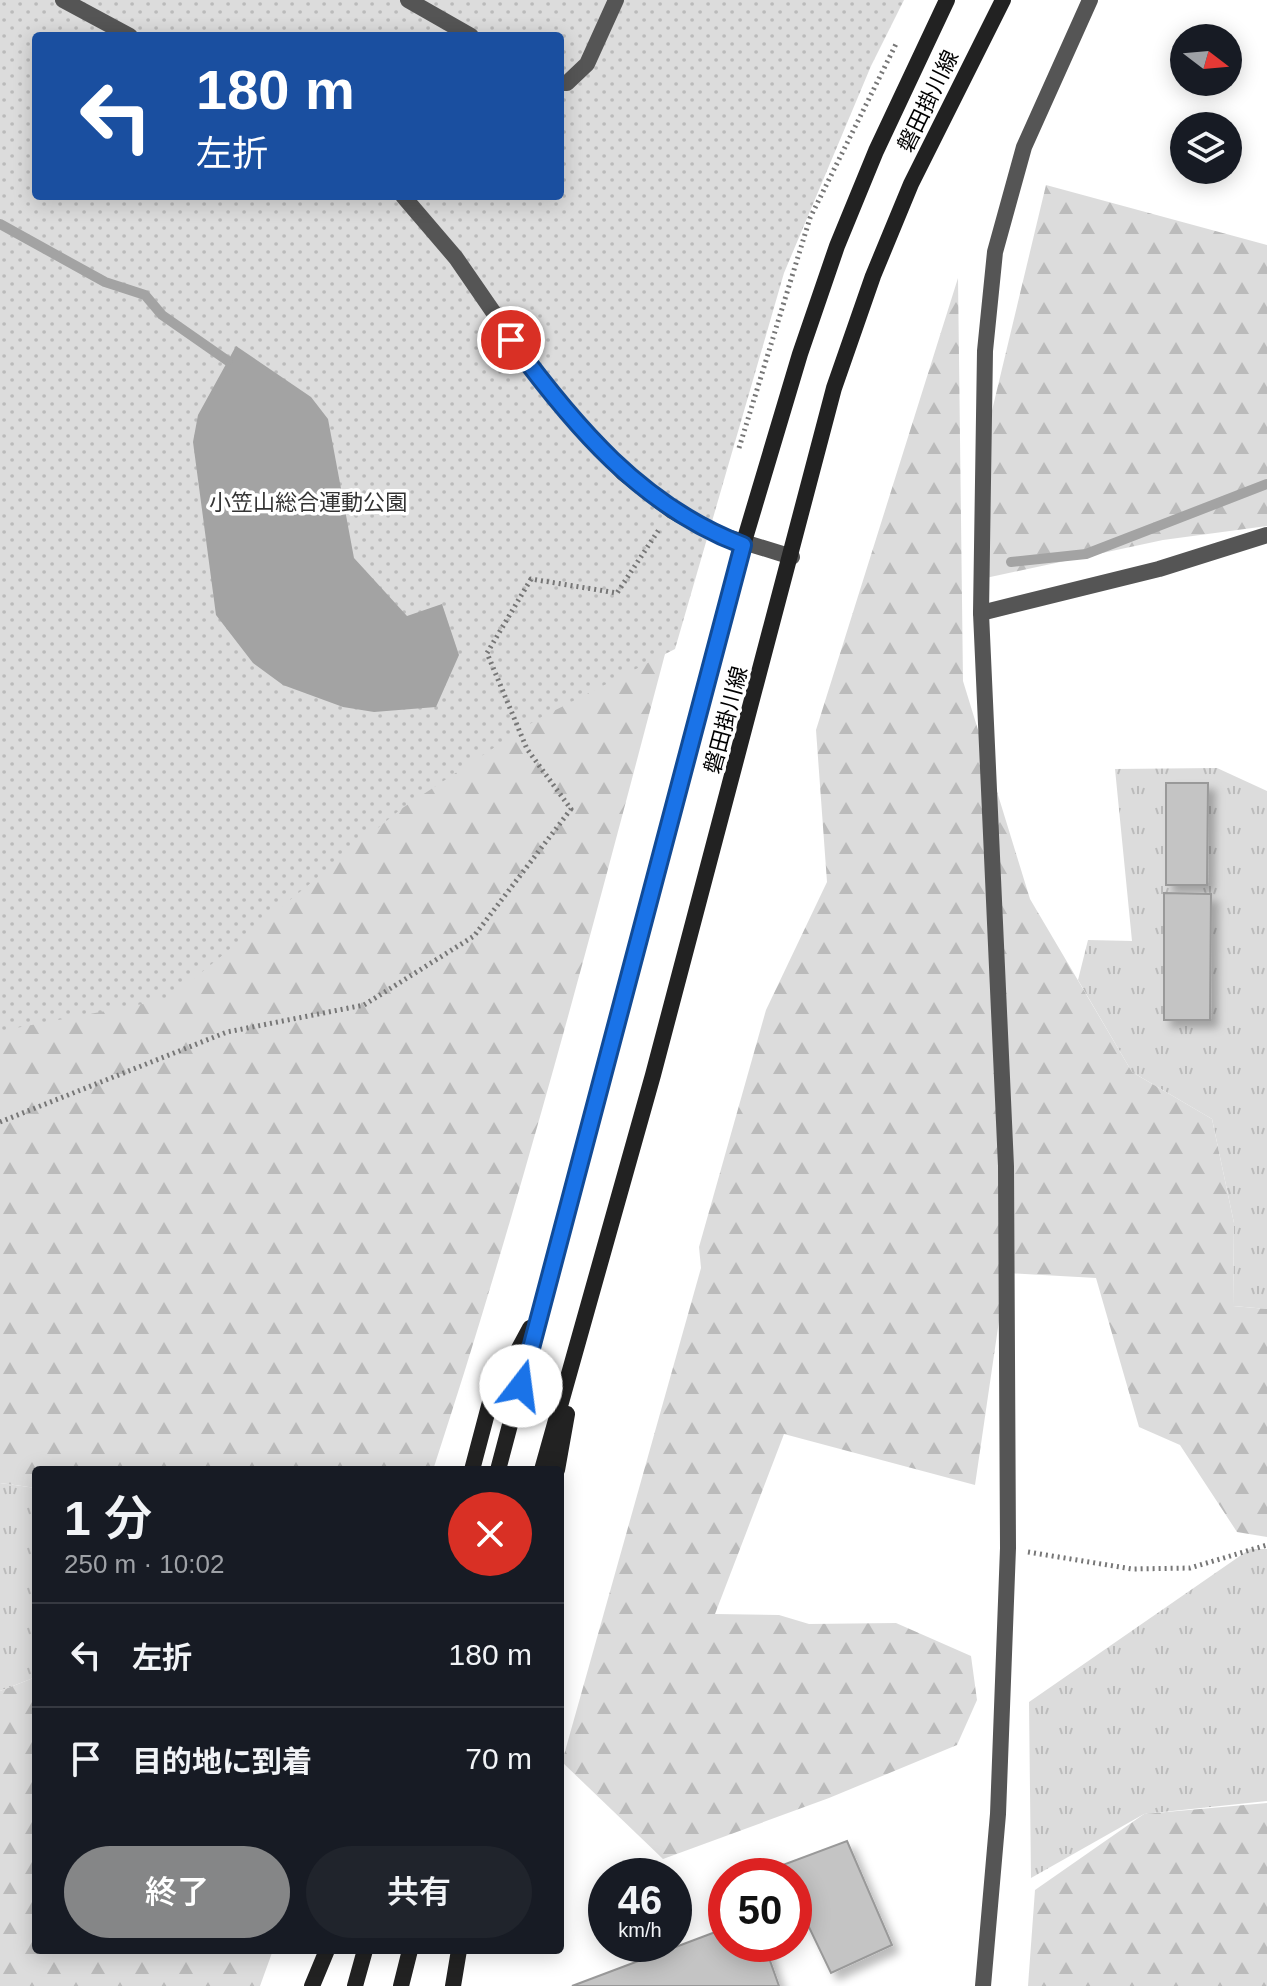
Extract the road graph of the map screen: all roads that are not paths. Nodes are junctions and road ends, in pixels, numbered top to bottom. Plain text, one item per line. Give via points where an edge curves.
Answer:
1 (63, 0) edge
2 (408, 0) edge
3 (616, 0) edge
4 (947, 0) edge
5 (1003, 0) edge
6 (1090, 0) edge
7 (123, 32) edge
8 (464, 32) edge
9 (564, 83) edge
10 (406, 200) edge
11 (1267, 535) edge
12 (743, 545) junction
13 (792, 557) junction
14 (981, 613) junction
15 (590, 1295) junction
16 (545, 1302) junction
17 (473, 1466) edge
18 (499, 1466) edge
19 (543, 1466) edge
20 (558, 1466) edge
21 (325, 1954) edge
22 (364, 1954) edge
23 (409, 1954) edge
24 (458, 1954) edge
25 (312, 1986) edge
26 (355, 1986) edge
27 (401, 1986) edge
28 (453, 1986) edge
29 (983, 1986) edge

1 - 7 street
2 - 8 street
3 - 9 street via 587,64
4 - 12 main road, 磐田掛川線 via 837,246
5 - 13 main road, 磐田掛川線 via 911,184 873,276 834,388
6 - 14 street via 1024,147 995,252 985,351
10 - 12 street via 456,258 540,380 623,473 672,511
11 - 14 street via 1159,569
12 - 13 street
12 - 16 main road, 磐田掛川線
13 - 15 main road, 磐田掛川線
14 - 29 street via 1006,1166 1008,1548 998,1814
15 - 19 main road, 磐田掛川線
15 - 20 main road
16 - 17 main road via 490,1402
16 - 18 main road, 磐田掛川線
21 - 25 main road
22 - 26 main road
23 - 27 main road
24 - 28 main road

